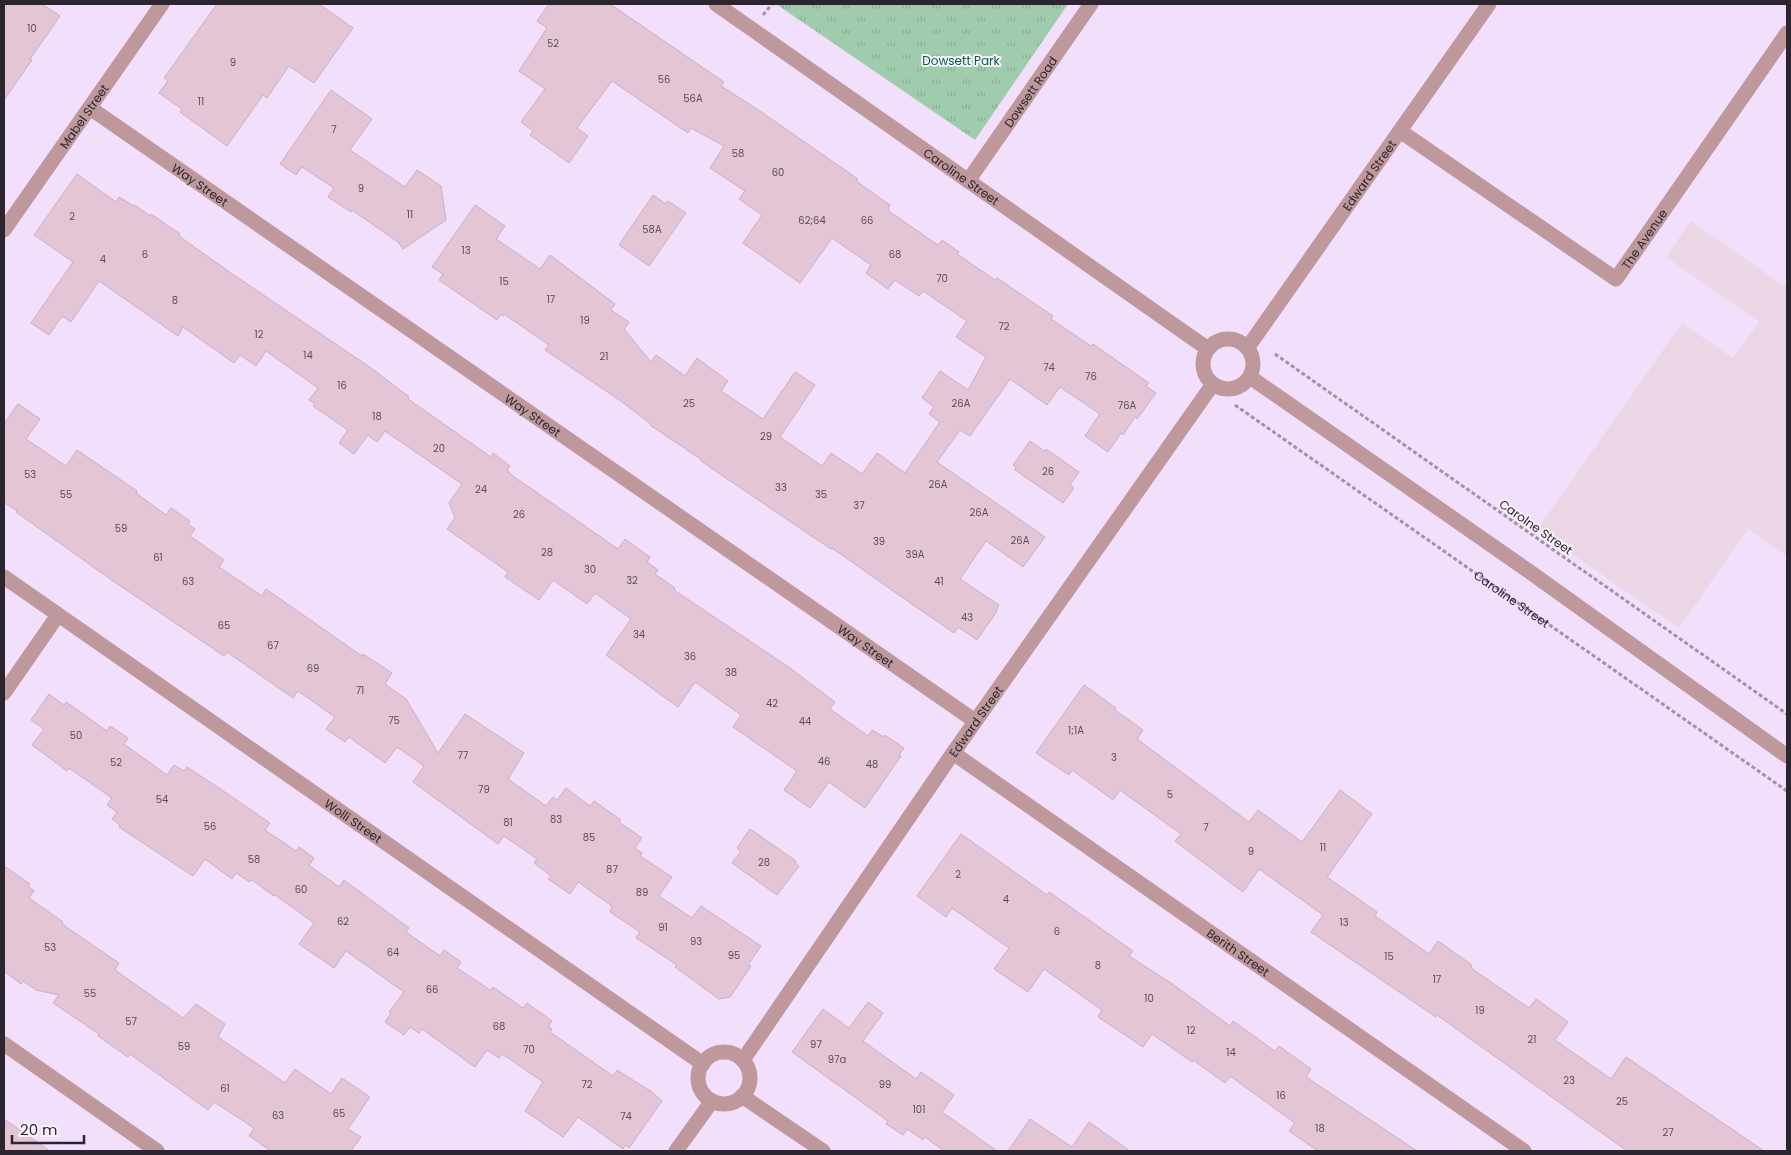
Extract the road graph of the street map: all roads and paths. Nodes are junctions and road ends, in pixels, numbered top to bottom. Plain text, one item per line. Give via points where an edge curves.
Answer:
1 (162, 4) edge
2 (716, 4) edge
3 (1091, 4) edge
4 (1489, 4) edge
5 (1787, 33) edge
6 (90, 108) junction
7 (1400, 130) junction
8 (968, 181) junction
9 (4, 230) edge
10 (1248, 347) junction
11 (1208, 348) junction
12 (1275, 354) dead end
13 (1250, 377) junction
14 (1213, 384) junction
15 (1235, 406) dead end
16 (4, 577) edge
17 (58, 615) junction
18 (4, 693) edge
19 (1787, 714) edge
20 (975, 721) junction
21 (953, 752) junction
22 (1787, 756) edge
23 (1787, 791) edge
24 (4, 1044) edge
25 (743, 1060) junction
26 (703, 1064) junction
27 (742, 1096) junction
28 (712, 1101) junction
29 (157, 1151) edge
30 (676, 1151) edge
31 (823, 1151) edge
32 (1524, 1151) edge

1 - 6 street, Mabel Street
2 - 8 street, Caroline Street
3 - 8 street, Dowsett Road
4 - 7 street, Edward Street
5 - 7 street, The Avenue via 1616,279
6 - 9 street, Mabel Street
6 - 20 street, Way Street
7 - 10 street, Edward Street
8 - 11 street, Caroline Street
10 - 11 street via 1227,338
10 - 13 street via 1254,361
11 - 14 street via 1203,367
12 - 19 path, Carolne Street
13 - 14 street via 1245,383 1229,389
13 - 22 street
14 - 20 street, Edward Street
15 - 23 path, Caroline Street
16 - 17 street, Wolli Street
17 - 18 street
17 - 26 street, Wolli Street
20 - 21 street, Edward Street
21 - 25 street, Edward Street
21 - 32 street, Berith Street
24 - 29 street
25 - 26 street via 736,1055 721,1053
25 - 27 street via 750,1082
26 - 28 street via 699,1072 701,1089
27 - 28 street via 728,1104
27 - 31 street
28 - 30 street

